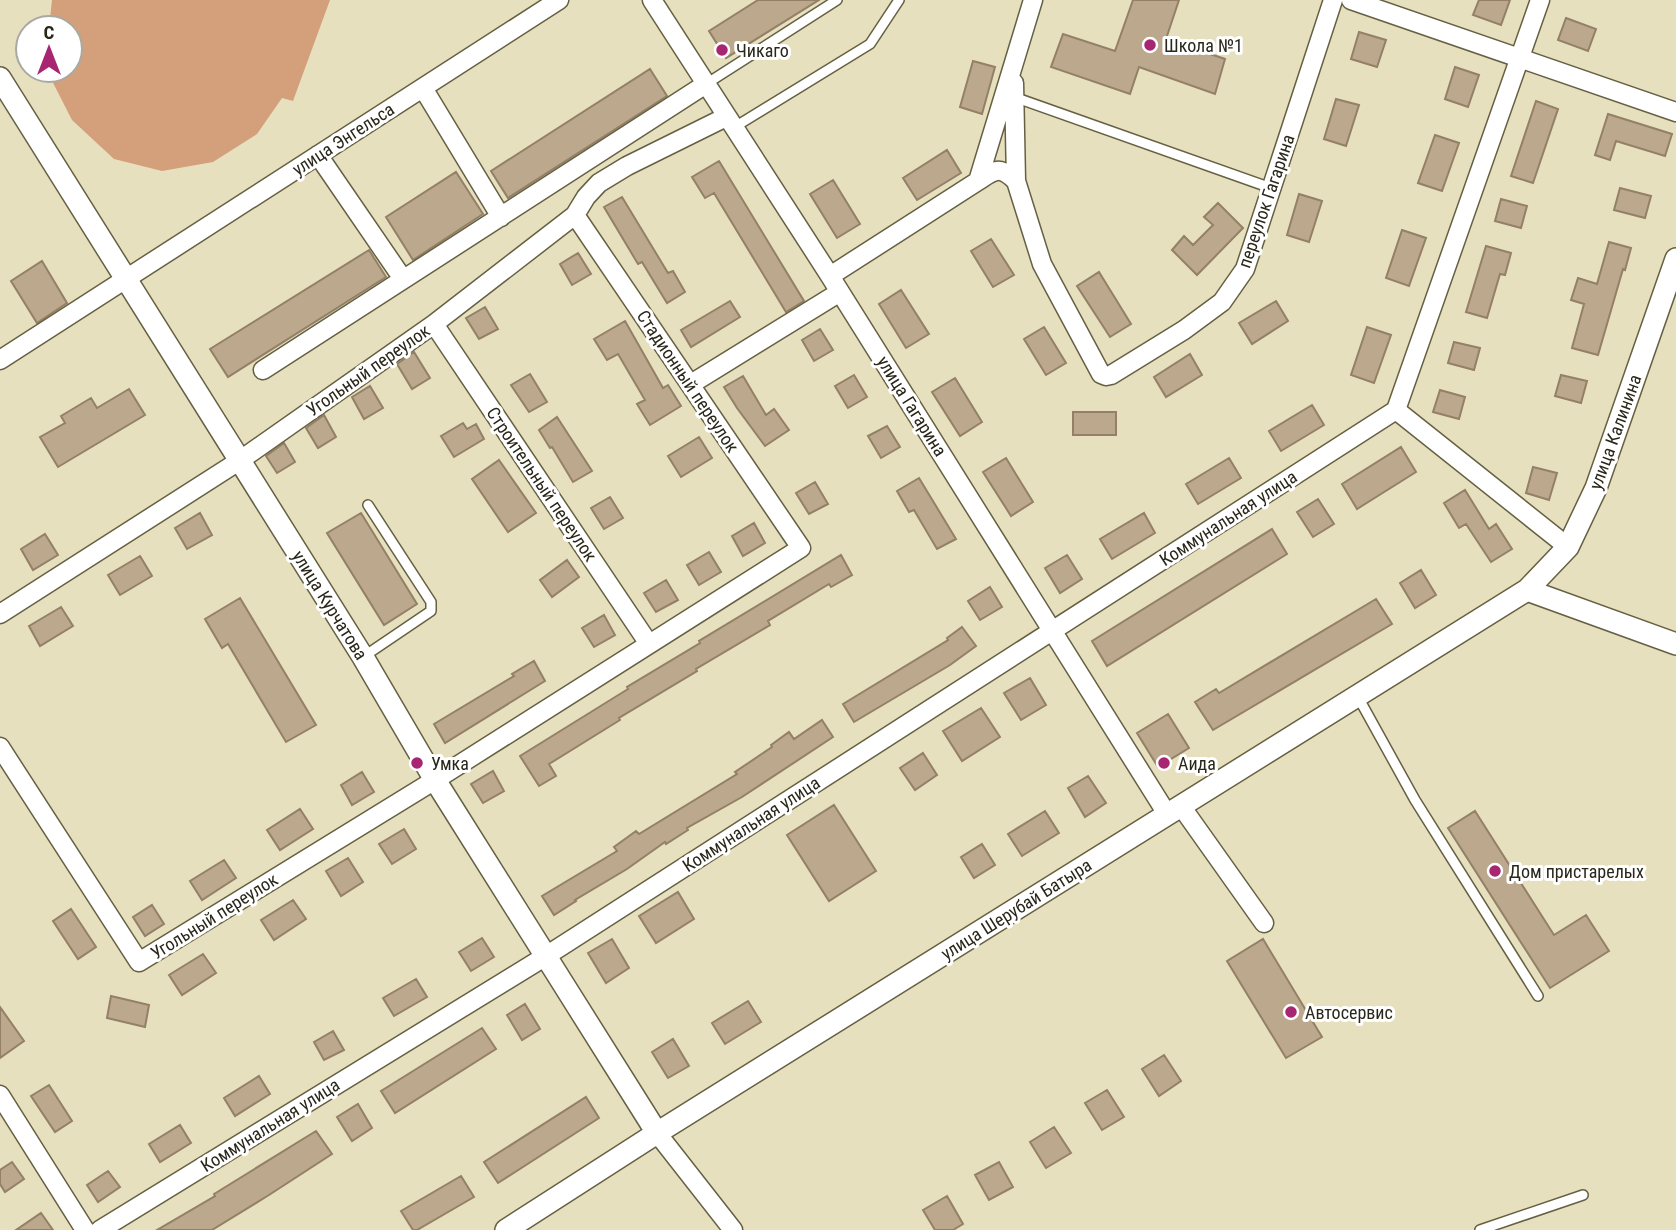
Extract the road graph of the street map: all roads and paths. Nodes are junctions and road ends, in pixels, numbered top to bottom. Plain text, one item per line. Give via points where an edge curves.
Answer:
1 (559, 0) edge
2 (652, 0) edge
3 (837, 0) edge
4 (899, 0) edge
5 (1033, 0) edge
6 (1333, 0) edge
7 (1351, 0) edge
8 (1540, 0) edge
9 (1520, 57) junction
10 (1014, 68) junction
11 (0, 78) edge
12 (706, 84) junction
13 (423, 88) junction
14 (1014, 97) junction
15 (1676, 112) edge
16 (730, 122) junction
17 (318, 155) junction
18 (978, 181) junction
19 (1016, 181) junction
20 (1271, 188) junction
21 (575, 215) junction
22 (500, 217) junction
23 (1676, 259) edge
24 (830, 276) junction
25 (126, 278) junction
26 (403, 279) junction
27 (840, 292) junction
28 (435, 324) junction
29 (2, 354) edge
30 (263, 370) dead end
31 (691, 384) junction
32 (1396, 410) junction
33 (239, 461) junction
34 (368, 505) dead end
35 (1568, 547) junction
36 (1527, 590) junction
37 (0, 614) edge
38 (1053, 630) junction
39 (649, 644) junction
40 (1676, 644) edge
41 (363, 657) junction
42 (1357, 695) junction
43 (0, 747) edge
44 (435, 780) junction
45 (1174, 810) junction
46 (1264, 923) dead end
47 (546, 956) junction
48 (1538, 996) dead end
49 (0, 1095) edge
50 (657, 1133) junction
51 (1584, 1195) dead end
52 (85, 1230) edge
53 (100, 1230) edge
54 (506, 1230) edge
55 (733, 1230) edge
56 (1480, 1230) edge

1 - 13 street, улица Энгельса
2 - 12 street, улица Гагарина
3 - 12 lane
4 - 16 lane via 870,44
5 - 10 street
6 - 20 street, переулок Гагарина
7 - 9 street
8 - 9 street
9 - 15 street
9 - 32 street
10 - 14 street
10 - 18 street
11 - 25 street, улица Курчатова
12 - 16 street, улица Гагарина
12 - 22 street
13 - 17 street, улица Энгельса
13 - 22 street
14 - 19 street
14 - 20 lane
16 - 21 street, Угольный переулок via 627,166 599,183
16 - 24 street, улица Гагарина
17 - 25 street, улица Энгельса
17 - 26 street
18 - 19 street via 1000,170
18 - 24 street
19 - 20 street, переулок Гагарина via 1042,264 1106,376 1222,302 1245,270
21 - 28 street, Угольный переулок
21 - 31 street, Стадионный переулок
22 - 26 street
23 - 35 street, улица Калинина via 1596,488
24 - 27 street, улица Гагарина
25 - 29 street, улица Энгельса
25 - 33 street, улица Курчатова
26 - 30 street
27 - 31 street
27 - 38 street, улица Гагарина
28 - 33 street, Угольный переулок
28 - 39 street, Строительный переулок
31 - 39 street, Стадионный переулок via 801,548
32 - 35 street
32 - 38 street, Коммунальная улица
33 - 37 street, Угольный переулок
33 - 41 street, улица Курчатова
34 - 41 lane via 431,602 431,611
35 - 36 street, улица Калинина
36 - 40 street
36 - 42 street, улица Шерубай Батыра
38 - 45 street, улица Гагарина
38 - 47 street, Коммунальная улица
39 - 44 street
41 - 44 street, улица Курчатова
42 - 45 street, улица Шерубай Батыра
42 - 48 lane via 1415,800
43 - 44 street, Угольный переулок via 139,962
44 - 47 street, улица Курчатова
45 - 46 street, улица Гагарина
45 - 50 street, улица Шерубай Батыра
47 - 50 street, улица Курчатова
47 - 53 street, Коммунальная улица
49 - 52 street
50 - 54 street, улица Шерубай Батыра
50 - 55 street
51 - 56 lane

